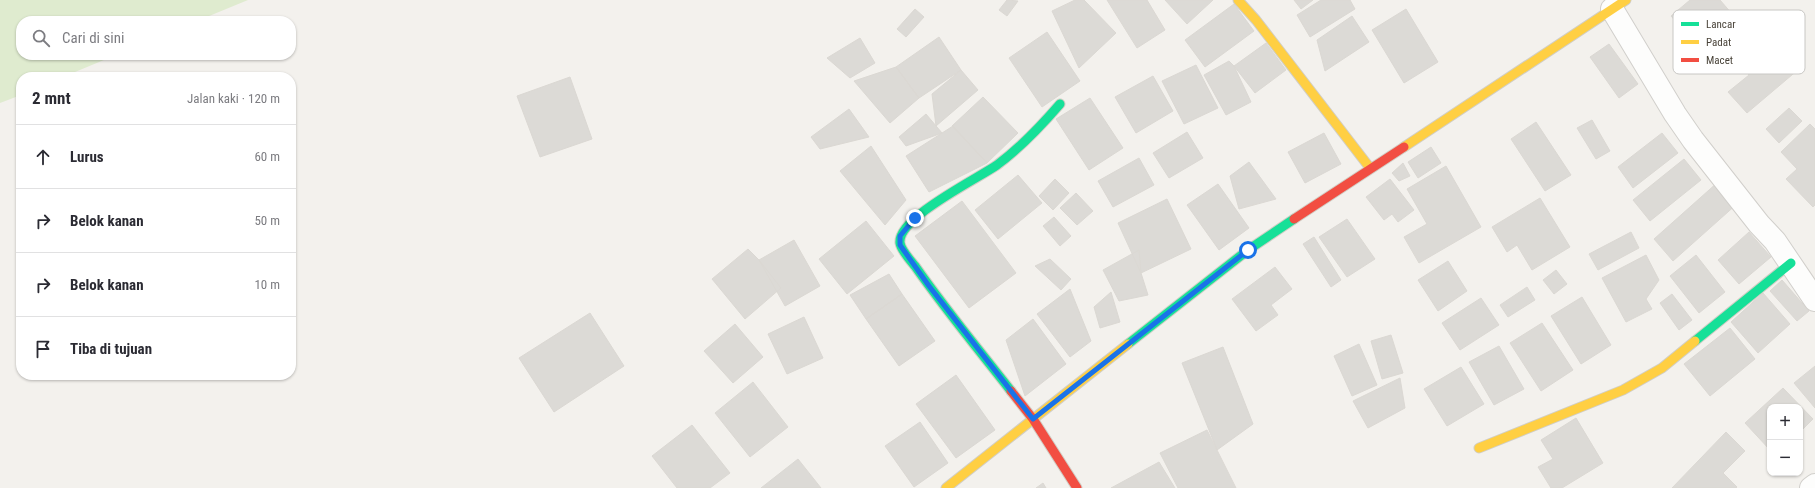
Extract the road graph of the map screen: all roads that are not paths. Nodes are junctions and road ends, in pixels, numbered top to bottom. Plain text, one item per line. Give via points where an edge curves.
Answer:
1 (1238, 0) edge
2 (1619, 4) edge
3 (1060, 104) dead end
4 (1370, 168) junction
5 (1791, 263) junction
6 (1815, 300) edge
7 (1033, 419) junction
8 (1479, 448) dead end
9 (1815, 485) edge
10 (946, 488) edge
11 (1077, 488) edge
12 (1811, 488) edge

1 - 4 street
2 - 4 street
2 - 5 street via 1675,114
3 - 7 street via 1038,129 997,165 929,207 915,218 900,236 900,245 929,286
4 - 7 street via 1248,250
5 - 6 street
5 - 8 street via 1662,368 1623,390
7 - 10 street
7 - 11 street
9 - 12 street

